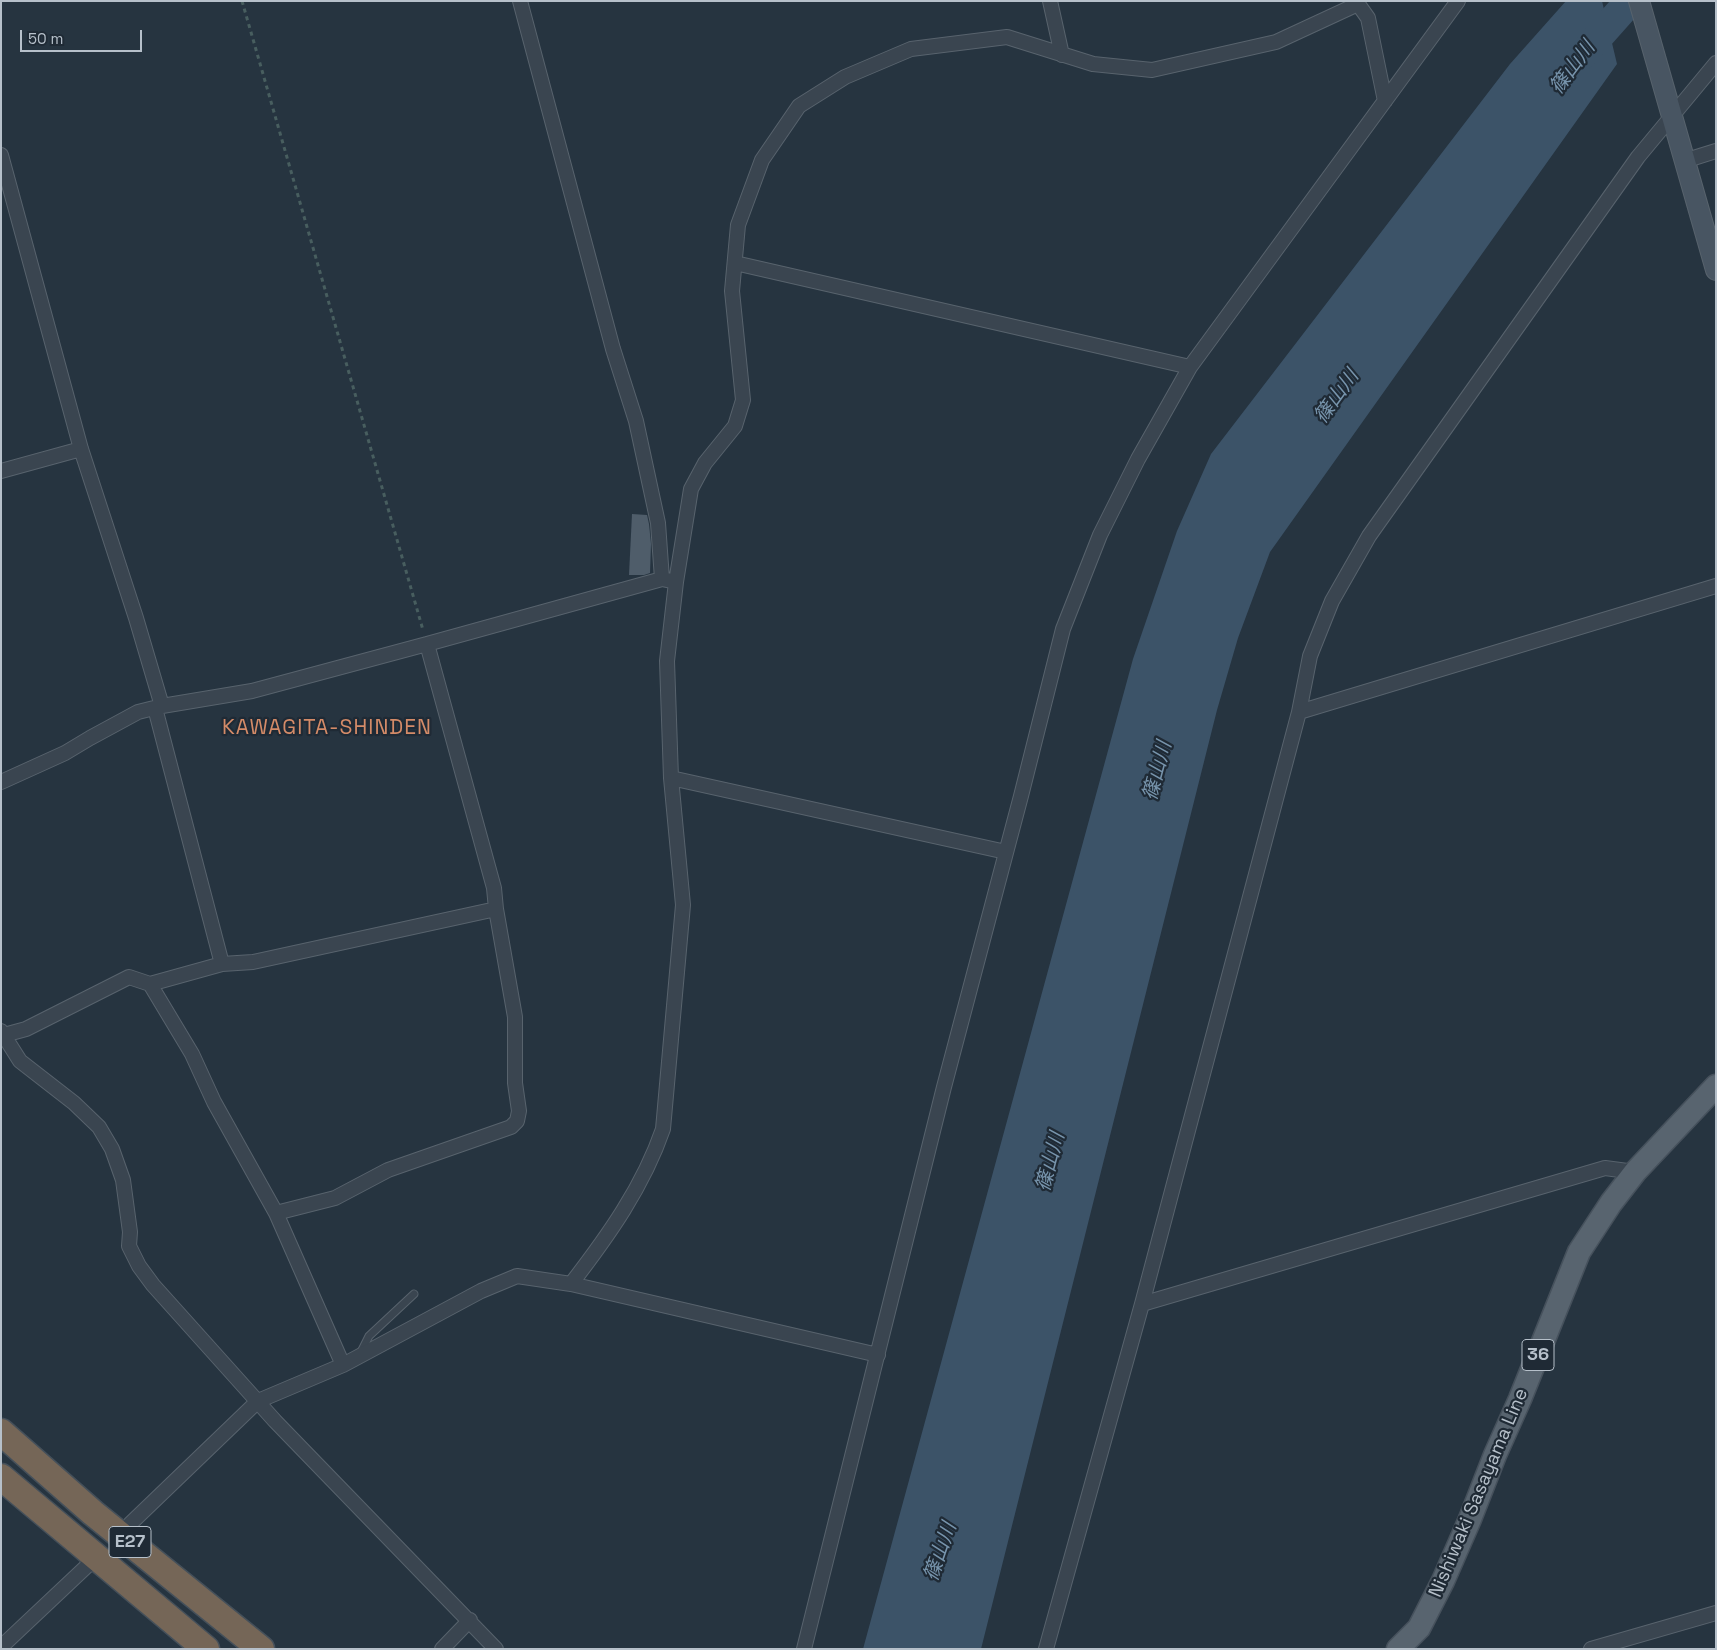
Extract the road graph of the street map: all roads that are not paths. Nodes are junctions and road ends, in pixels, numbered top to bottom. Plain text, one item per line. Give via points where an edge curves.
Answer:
1 (520, 1) edge
2 (1050, 1) edge
3 (1458, 1) edge
4 (1639, 1) edge
5 (1062, 55) junction
6 (1716, 63) edge
7 (1386, 101) junction
8 (1670, 111) junction
9 (1716, 151) edge
10 (1, 155) edge
11 (1684, 161) junction
12 (735, 263) junction
13 (1716, 270) edge
14 (1190, 367) junction
15 (81, 449) junction
16 (1, 471) edge
17 (669, 580) junction
18 (1716, 586) edge
19 (427, 644) junction
20 (158, 707) junction
21 (1299, 712) junction
22 (671, 778) junction
23 (1, 782) edge
24 (1006, 852) junction
25 (496, 909) junction
26 (222, 964) junction
27 (150, 984) junction
28 (2, 1032) edge
29 (1716, 1086) edge
30 (1635, 1172) junction
31 (276, 1213) junction
32 (571, 1284) junction
33 (414, 1294) dead end
34 (1142, 1304) junction
35 (878, 1355) junction
36 (358, 1357) junction
37 (344, 1364) junction
38 (258, 1401) junction
39 (1, 1432) edge
40 (1, 1476) edge
41 (130, 1524) dead end
42 (87, 1566) dead end
43 (1716, 1613) edge
44 (470, 1620) junction
45 (1, 1647) edge
46 (206, 1649) edge
47 (262, 1649) edge
48 (442, 1649) edge
49 (496, 1649) edge
50 (804, 1649) edge
51 (1046, 1649) edge
52 (1398, 1649) edge
53 (1591, 1649) edge

1 - 17 street via 613,349 636,421
2 - 5 street
3 - 7 street
4 - 8 street
5 - 7 street via 1093,64 1152,70 1276,42 1358,4 1368,18
5 - 12 street via 1007,37 911,49 837,82 800,106 762,160 738,226
6 - 8 street
7 - 14 street
8 - 11 street
8 - 21 street via 1369,536 1332,601 1310,656
9 - 11 street
10 - 15 street
11 - 13 street
12 - 14 street
12 - 17 street via 732,291 743,400 736,426 705,463 691,488
14 - 24 street via 1100,535 1063,629
15 - 16 street
15 - 20 street via 136,618
17 - 19 street
17 - 22 street via 667,661
18 - 21 street
19 - 20 street via 252,691
19 - 25 street via 494,888
20 - 23 street via 138,712 65,753
20 - 26 street
21 - 34 street
22 - 24 street
22 - 32 street via 683,905 662,1129 635,1192 606,1239
24 - 35 street
25 - 26 street via 253,962
25 - 31 street via 515,1017 517,1121 511,1127 388,1170 335,1198
26 - 27 street
27 - 28 street via 129,977 26,1029
27 - 31 street via 192,1054 214,1102
28 - 38 street via 20,1061 99,1127 112,1149 123,1180 129,1246 139,1266
29 - 30 main road, Nishiwaki Sasayama Line / 36
30 - 34 street via 1605,1168
30 - 52 main road, Nishiwaki Sasayama Line / 36 via 1579,1252 1443,1581 1419,1628
31 - 37 street
32 - 35 street
32 - 36 street via 517,1276 480,1291
33 - 36 lane via 369,1336
34 - 51 street
35 - 50 street
36 - 37 street
37 - 38 street
38 - 41 street
38 - 44 street
39 - 47 highway, E27 via 93,1513
40 - 46 highway, E27
42 - 45 street
43 - 53 street
44 - 48 street
44 - 49 street

